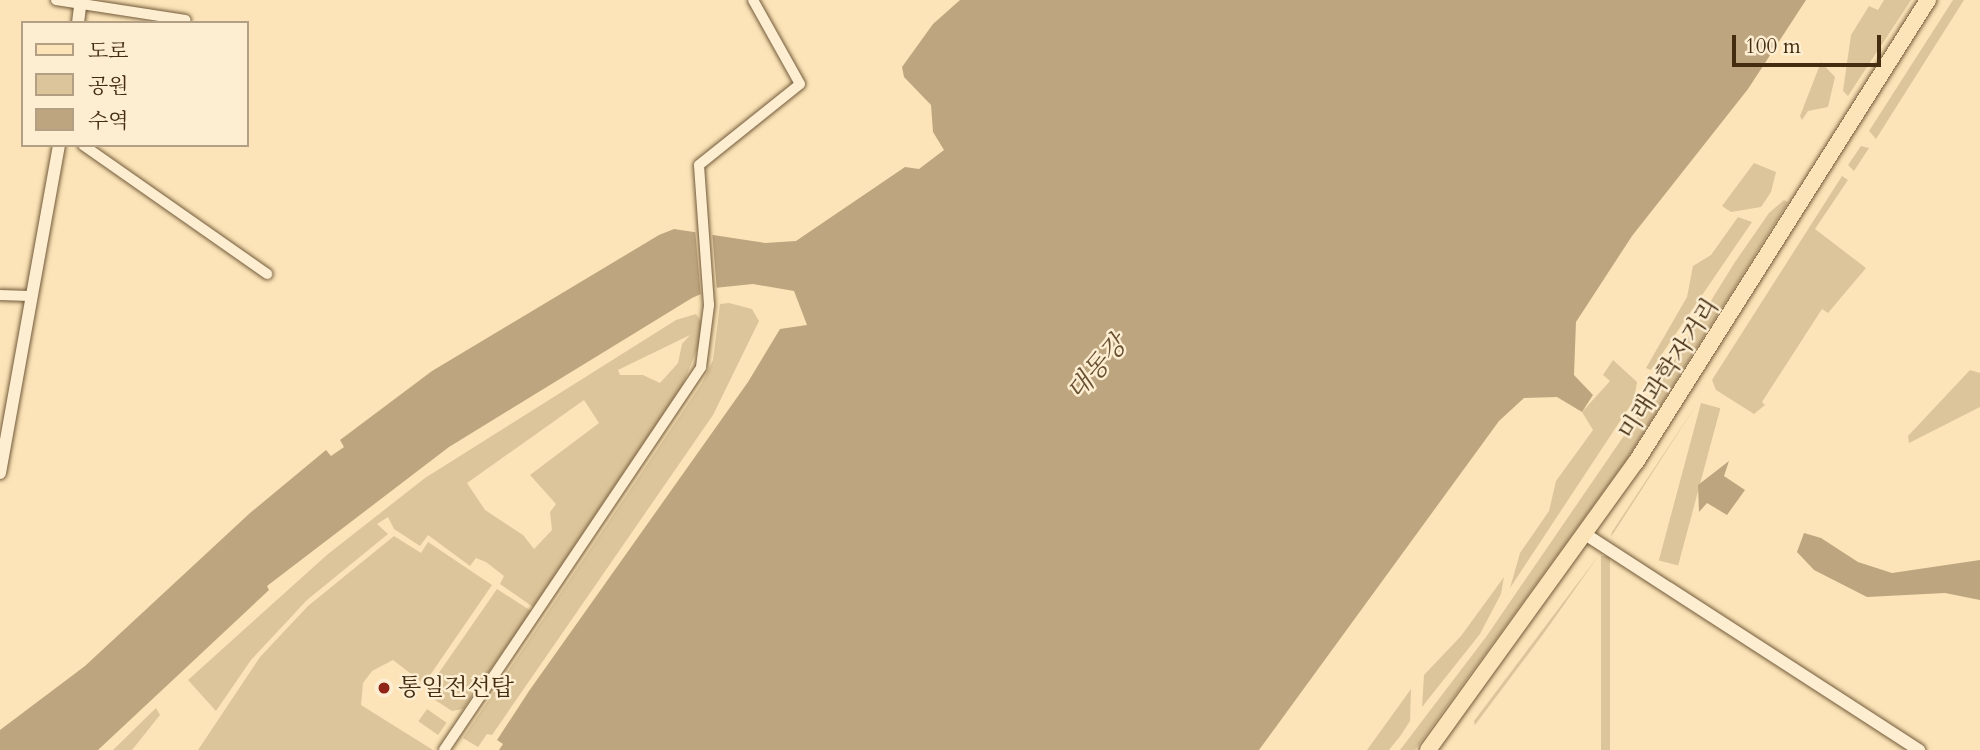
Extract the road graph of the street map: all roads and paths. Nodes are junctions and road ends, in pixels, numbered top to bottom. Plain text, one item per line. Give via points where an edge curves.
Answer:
1 (56, 0) edge
2 (753, 0) edge
3 (1928, 0) edge
4 (81, 2) edge
5 (185, 20) dead end
6 (78, 21) edge
7 (59, 147) edge
8 (86, 147) edge
9 (267, 274) dead end
10 (0, 295) edge
11 (29, 296) junction
12 (0, 473) edge
13 (1585, 534) junction
14 (444, 750) edge
15 (1429, 750) edge
16 (1919, 750) edge

1 - 4 street
2 - 14 street via 800,84 699,165 709,305 707,341 692,382
3 - 13 main road, 미래과학자거리 via 1703,360
4 - 5 street
4 - 6 street
7 - 11 street
8 - 9 street
10 - 11 street
11 - 12 street
13 - 15 main road, 미래과학자거리
13 - 16 street

